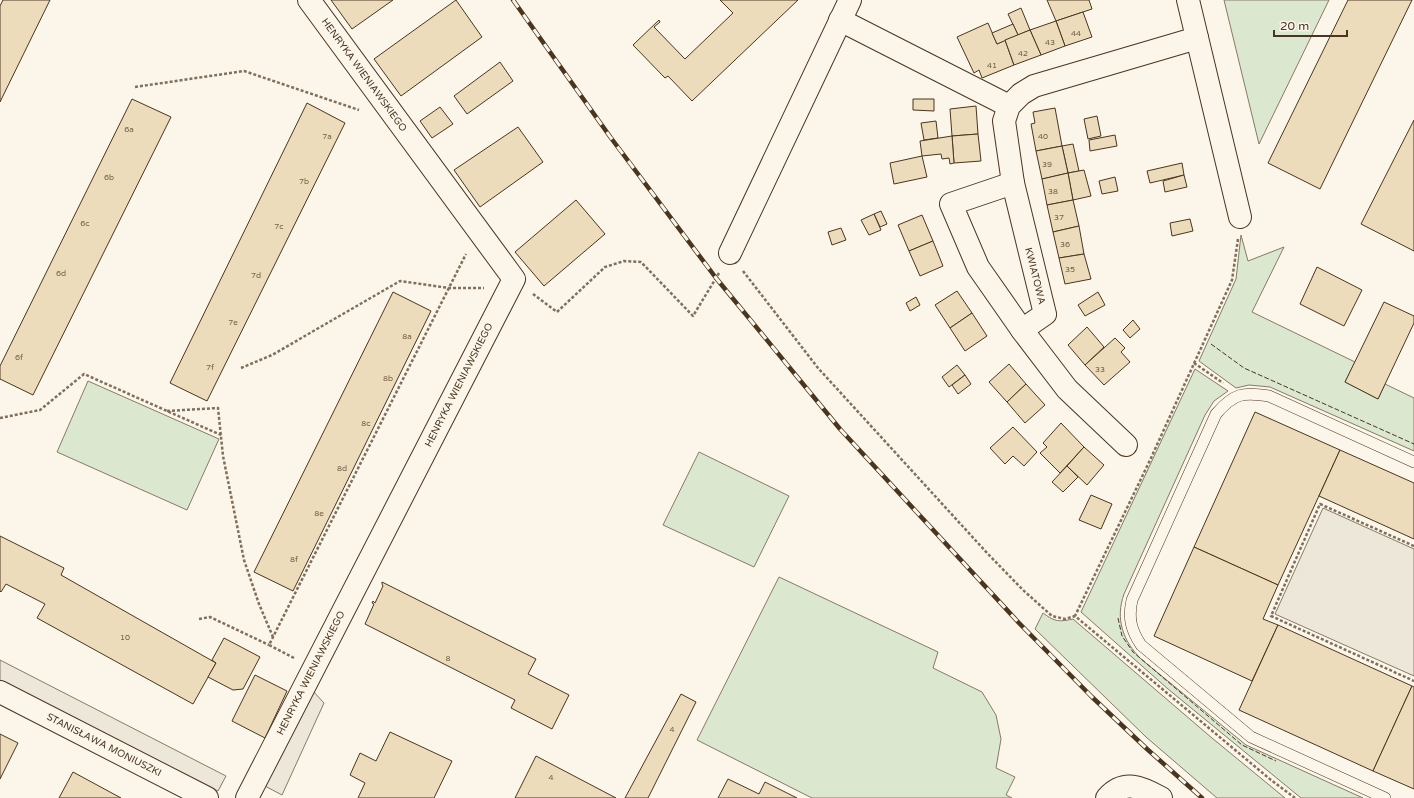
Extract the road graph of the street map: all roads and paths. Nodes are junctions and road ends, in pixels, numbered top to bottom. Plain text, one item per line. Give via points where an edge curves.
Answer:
1 (309, 0) edge
2 (850, 0) edge
3 (1188, 0) edge
4 (840, 20) junction
5 (1197, 38) junction
6 (135, 87) dead end
7 (1009, 106) junction
8 (363, 111) dead end
9 (1013, 183) junction
10 (1240, 217) dead end
11 (478, 231) junction
12 (730, 253) junction
13 (511, 284) junction
14 (449, 288) junction
15 (1022, 330) junction
16 (1194, 363) dead end
17 (241, 368) dead end
18 (1240, 394) junction
19 (167, 411) junction
20 (0, 418) edge
21 (221, 435) junction
22 (1126, 445) dead end
23 (1414, 462) edge
24 (1414, 546) edge
25 (1075, 616) dead end
26 (199, 618) dead end
27 (273, 638) junction
28 (269, 645) junction
29 (314, 668) junction
30 (1414, 681) edge
31 (0, 692) edge
32 (207, 798) edge
33 (246, 798) edge
34 (1106, 798) edge
35 (1161, 798) edge
36 (1385, 798) edge

1 - 11 street, HENRYKA WIENIAWSKIEGO
2 - 4 street
3 - 5 street
4 - 7 street
4 - 12 street
5 - 7 street via 1034,86
5 - 10 street
6 - 8 path via 244,71
7 - 9 street, KWIATOWA via 1004,121
9 - 15 street, KWIATOWA via 1045,314
9 - 15 street via 951,204 978,267
11 - 13 street, HENRYKA WIENIAWSKIEGO
11 - 14 path
12 - 13 path via 693,316 641,262 624,261 605,267 557,312
12 - 25 path via 818,368 988,554 1052,616 1064,619
13 - 14 path
13 - 29 street, HENRYKA WIENIAWSKIEGO
14 - 17 path via 400,281 272,355
14 - 27 path
15 - 22 street via 1067,389
16 - 18 path
18 - 23 lane via 1269,396
18 - 36 lane via 1224,404 1216,414 1132,600 1129,613 1135,636 1141,645 1251,737
19 - 20 path via 84,374 40,410
19 - 21 path
19 - 21 path via 218,408
21 - 27 path via 244,560
24 - 30 path via 1320,504 1270,616
26 - 28 path via 210,617
27 - 28 path
28 - 29 path
29 - 33 street, HENRYKA WIENIAWSKIEGO
31 - 32 street, STANISŁAWA MONIUSZKI
34 - 35 street via 1114,790 1128,786 1145,790

